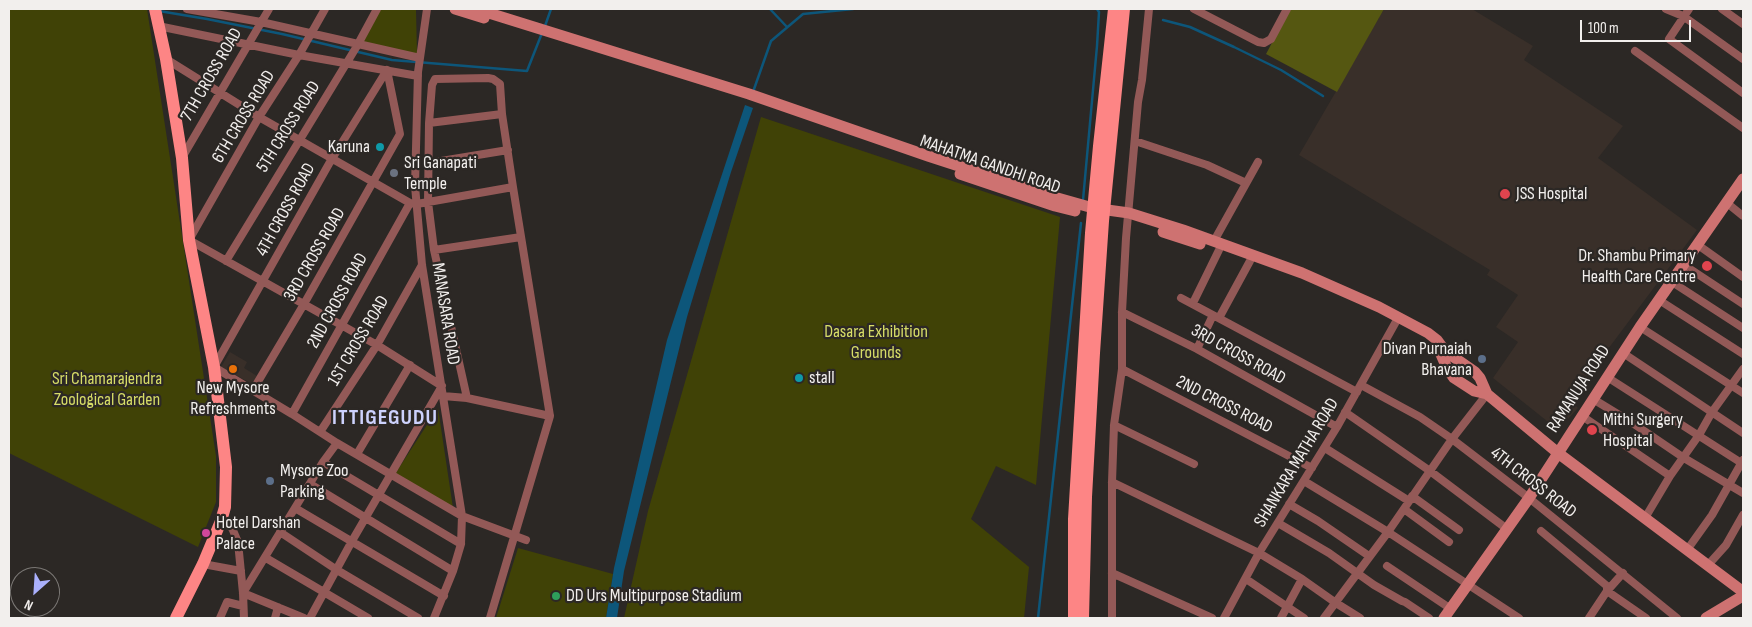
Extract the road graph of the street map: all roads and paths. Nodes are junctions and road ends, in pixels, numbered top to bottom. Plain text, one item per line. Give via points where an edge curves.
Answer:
1 (155, 9) edge
2 (187, 9) edge
3 (269, 9) edge
4 (325, 9) edge
5 (377, 9) edge
6 (427, 9) edge
7 (455, 9) edge
8 (476, 9) edge
9 (1114, 9) edge
10 (1124, 9) edge
11 (1149, 9) edge
12 (1194, 9) edge
13 (1287, 9) edge
14 (1666, 9) edge
15 (1689, 9) edge
16 (1722, 9) edge
17 (208, 11) edge
18 (1683, 16) junction
19 (158, 24) junction
20 (260, 24) junction
21 (1743, 24) edge
22 (538, 33) junction
23 (310, 35) junction
24 (249, 44) junction
25 (357, 45) junction
26 (301, 51) junction
27 (1635, 51) dead end
28 (420, 58) junction
29 (166, 59) junction
30 (349, 59) junction
31 (1743, 59) edge
32 (387, 70) junction
33 (418, 74) junction
34 (219, 92) junction
35 (1743, 93) edge
36 (502, 114) junction
37 (259, 117) junction
38 (429, 123) junction
39 (1743, 128) edge
40 (298, 139) junction
41 (1135, 141) junction
42 (508, 150) junction
43 (182, 158) junction
44 (333, 159) junction
45 (1258, 162) dead end
46 (429, 163) junction
47 (374, 182) junction
48 (1246, 183) junction
49 (1741, 186) edge
50 (513, 187) junction
51 (428, 202) junction
52 (1100, 202) junction
53 (413, 203) junction
54 (1726, 203) junction
55 (1128, 216) junction
56 (1743, 216) edge
57 (1098, 221) junction
58 (521, 238) junction
59 (190, 240) junction
60 (1698, 244) junction
61 (1217, 246) junction
62 (434, 250) junction
63 (226, 261) junction
64 (1250, 261) junction
65 (422, 264) junction
66 (1684, 265) junction
67 (1743, 277) edge
68 (263, 282) junction
69 (1672, 282) junction
70 (1181, 298) dead end
71 (1659, 300) junction
72 (1193, 303) junction
73 (304, 304) junction
74 (1743, 304) edge
75 (1122, 312) junction
76 (1216, 317) junction
77 (1397, 320) junction
78 (342, 325) junction
79 (1640, 327) junction
80 (1743, 328) edge
81 (377, 345) junction
82 (1197, 349) junction
83 (1623, 353) junction
84 (1743, 354) edge
85 (410, 365) junction
86 (214, 367) junction
87 (1122, 369) junction
88 (1743, 369) edge
89 (1607, 378) junction
90 (442, 386) junction
91 (1732, 386) junction
92 (1359, 389) junction
93 (253, 390) junction
94 (1743, 393) edge
95 (1487, 394) junction
96 (443, 396) junction
97 (467, 398) junction
98 (1593, 398) junction
99 (1345, 412) junction
100 (1712, 412) junction
101 (292, 414) junction
102 (550, 416) junction
103 (1582, 416) junction
104 (1114, 425) junction
105 (1337, 427) junction
106 (320, 432) junction
107 (1743, 432) edge
108 (1699, 435) junction
109 (1452, 439) junction
110 (337, 443) junction
111 (1325, 448) junction
112 (1558, 453) junction
113 (357, 454) junction
114 (1684, 458) junction
115 (323, 462) junction
116 (1743, 463) edge
117 (1194, 464) dead end
118 (1312, 468) junction
119 (1430, 471) junction
120 (391, 475) junction
121 (1670, 476) junction
122 (1304, 481) junction
123 (1112, 482) junction
124 (310, 484) junction
125 (1729, 485) junction
126 (1743, 493) edge
127 (379, 496) junction
128 (1529, 498) junction
129 (1411, 499) junction
130 (1289, 504) junction
131 (296, 508) junction
132 (1404, 509) junction
133 (1743, 515) edge
134 (462, 516) junction
135 (1645, 518) junction
136 (366, 519) junction
137 (221, 521) junction
138 (1278, 523) junction
139 (1459, 530) dead end
140 (1507, 530) junction
141 (1541, 531) dead end
142 (280, 532) junction
143 (1388, 532) junction
144 (515, 536) junction
145 (526, 540) dead end
146 (352, 541) junction
147 (1449, 542) dead end
148 (461, 544) junction
149 (1687, 550) junction
150 (1260, 553) junction
151 (1369, 556) junction
152 (266, 558) junction
153 (203, 564) junction
154 (1708, 565) junction
155 (1387, 566) dead end
156 (337, 570) junction
157 (241, 571) junction
158 (453, 571) junction
159 (1357, 572) junction
160 (1112, 573) junction
161 (1623, 573) junction
162 (1246, 579) junction
163 (1302, 579) junction
164 (1468, 586) junction
165 (1607, 591) junction
166 (324, 592) junction
167 (243, 593) junction
168 (1742, 595) edge
169 (444, 596) junction
170 (1336, 603) junction
171 (244, 606) junction
172 (278, 607) junction
173 (1287, 607) junction
174 (1447, 616) edge
175 (176, 618) edge
176 (220, 618) edge
177 (244, 618) edge
178 (275, 618) edge
179 (304, 618) edge
180 (310, 618) edge
181 (368, 618) edge
182 (418, 618) edge
183 (434, 618) edge
184 (490, 618) edge
185 (1074, 618) edge
186 (1083, 618) edge
187 (1112, 618) edge
188 (1212, 618) edge
189 (1224, 618) edge
190 (1281, 618) edge
191 (1304, 618) edge
192 (1324, 618) edge
193 (1360, 618) edge
194 (1429, 618) edge
195 (1519, 618) edge
196 (1589, 618) edge
197 (1646, 618) edge
198 (1677, 618) edge
199 (1706, 618) edge

1 - 19 main road
2 - 17 street
3 - 20 street, 7TH CROSS ROAD
4 - 23 street, 6TH CROSS ROAD
5 - 25 street, 5TH CROSS ROAD
6 - 28 street, MANASARA ROAD
7 - 22 main road, MAHATMA GANDHI ROAD
8 - 22 main road, MAHATMA GANDHI ROAD
9 - 52 main road
10 - 52 main road
11 - 41 street
12 - 13 street via 1264,43 1271,39
14 - 18 street
15 - 18 street
16 - 21 street
17 - 20 street
18 - 31 street
18 - 35 street via 1669,39
19 - 24 street
19 - 29 main road
20 - 23 street
20 - 24 street, 7TH CROSS ROAD
22 - 55 main road, MAHATMA GANDHI ROAD via 753,99 1046,203 1092,215
23 - 25 street
23 - 26 street, 6TH CROSS ROAD
24 - 26 street
24 - 34 street, 7TH CROSS ROAD
25 - 28 street
25 - 30 street, 5TH CROSS ROAD
26 - 30 street
26 - 37 street, 6TH CROSS ROAD
27 - 39 street
28 - 33 street, MANASARA ROAD
29 - 34 street
29 - 43 main road
30 - 32 street
30 - 40 street, 5TH CROSS ROAD
32 - 33 street
32 - 44 street, 4TH CROSS ROAD
32 - 47 street, 3RD CROSS ROAD via 400,134
33 - 53 street, MANASARA ROAD
34 - 37 street
34 - 43 street, 7TH CROSS ROAD
36 - 38 street
36 - 38 street via 500,84 497,81 488,78 435,80
36 - 42 street
37 - 40 street
37 - 59 street, 6TH CROSS ROAD
38 - 46 street
40 - 44 street
40 - 63 street, 5TH CROSS ROAD
41 - 48 street via 1207,165
41 - 55 street
42 - 46 street
42 - 50 street
43 - 59 main road
44 - 47 street
44 - 68 street, 4TH CROSS ROAD
45 - 48 street
46 - 51 street
47 - 53 street
47 - 73 street, 3RD CROSS ROAD
48 - 61 street
49 - 54 main road, RAMANUJA ROAD
50 - 51 street
50 - 58 street
51 - 53 street
51 - 62 street
52 - 57 main road
53 - 65 street, MANASARA ROAD
53 - 78 street, 2ND CROSS ROAD
54 - 56 street
54 - 60 main road, RAMANUJA ROAD
55 - 61 main road, MAHATMA GANDHI ROAD
55 - 75 street
57 - 185 main road via 1074,519
57 - 186 main road
58 - 62 street
58 - 102 street
59 - 63 street
59 - 86 main road
60 - 66 main road, RAMANUJA ROAD
60 - 67 street
61 - 64 main road, MAHATMA GANDHI ROAD
61 - 72 street
61 - 77 main road, MAHATMA GANDHI ROAD via 1302,273 1379,307
62 - 97 street
63 - 68 street
64 - 76 street
64 - 77 main road, MAHATMA GANDHI ROAD
65 - 81 street, 1ST CROSS ROAD
65 - 90 street, MANASARA ROAD
66 - 69 main road, RAMANUJA ROAD
66 - 74 street
68 - 73 street
68 - 86 street, 4TH CROSS ROAD
69 - 71 main road, RAMANUJA ROAD
69 - 80 street
70 - 72 street, 4TH CROSS ROAD
71 - 79 main road, RAMANUJA ROAD
71 - 84 street
72 - 76 street, 4TH CROSS ROAD
73 - 78 street
73 - 93 street, 3RD CROSS ROAD
75 - 82 street, 3RD CROSS ROAD
75 - 87 street
76 - 82 street
76 - 92 street, 4TH CROSS ROAD
77 - 92 street, SHANKARA MATHA ROAD
77 - 95 main road, MAHATMA GANDHI ROAD via 1437,340 1445,352 1475,372
77 - 95 main road, MAHATMA GANDHI ROAD via 1435,345 1454,378 1474,391
78 - 81 street
78 - 101 street, 2ND CROSS ROAD
79 - 83 main road, RAMANUJA ROAD
79 - 91 street
81 - 85 street
81 - 106 street, 1ST CROSS ROAD
82 - 105 street, 3RD CROSS ROAD
83 - 89 main road, RAMANUJA ROAD
83 - 100 street
85 - 90 street
85 - 113 street
86 - 93 street
86 - 137 main road via 226,467 225,506
87 - 104 street
87 - 118 street, 2ND CROSS ROAD
88 - 91 street
89 - 98 main road, RAMANUJA ROAD
89 - 108 street
90 - 96 street, MANASARA ROAD
90 - 120 street
91 - 94 street
91 - 100 street
92 - 99 street, SHANKARA MATHA ROAD
92 - 109 street, 4TH CROSS ROAD via 1420,417
93 - 101 street
95 - 109 street
95 - 112 main road, MAHATMA GANDHI ROAD
96 - 97 street
96 - 134 street, MANASARA ROAD
97 - 102 street
98 - 103 main road, RAMANUJA ROAD
98 - 114 street
99 - 105 street, SHANKARA MATHA ROAD
99 - 119 street
100 - 107 street
100 - 108 street
101 - 106 street
102 - 144 street
103 - 112 main road, RAMANUJA ROAD
103 - 121 street
104 - 117 street
104 - 123 street
105 - 111 street, SHANKARA MATHA ROAD
106 - 110 street
108 - 114 street
108 - 116 street
109 - 119 street
109 - 128 street, 4TH CROSS ROAD
110 - 113 street
110 - 115 street
111 - 118 street, SHANKARA MATHA ROAD
111 - 129 street
112 - 128 main road, RAMANUJA ROAD
112 - 135 main road, MAHATMA GANDHI ROAD
113 - 120 street
114 - 121 street
114 - 125 street
115 - 124 street
115 - 127 street
116 - 125 street
118 - 122 street, SHANKARA MATHA ROAD
119 - 129 street
119 - 140 street
120 - 127 street
120 - 134 street
121 - 135 street
122 - 130 street, SHANKARA MATHA ROAD
122 - 143 street
123 - 150 street
123 - 160 street
124 - 131 street
124 - 136 street
125 - 126 street
125 - 149 street
127 - 136 street
127 - 148 street
128 - 140 main road, RAMANUJA ROAD
128 - 161 street, 4TH CROSS ROAD
129 - 132 street
129 - 139 street
130 - 138 street, SHANKARA MATHA ROAD
130 - 151 street
131 - 142 street
131 - 146 street
132 - 143 street
132 - 147 street
133 - 154 street via 1726,544
134 - 144 street
134 - 148 street, MANASARA ROAD
135 - 149 main road, MAHATMA GANDHI ROAD
136 - 146 street
136 - 158 street
137 - 153 main road
137 - 157 street via 232,528 238,542
138 - 150 street, SHANKARA MATHA ROAD
138 - 159 street
140 - 164 main road, RAMANUJA ROAD
141 - 165 street via 1607,586
142 - 152 street
142 - 156 street
143 - 151 street
143 - 164 street
144 - 145 street
144 - 184 street
146 - 156 street
146 - 169 street
148 - 158 street, MANASARA ROAD
149 - 154 main road, MAHATMA GANDHI ROAD
150 - 162 street, SHANKARA MATHA ROAD
150 - 163 street
151 - 159 street
152 - 166 street
152 - 167 street
153 - 157 street
153 - 175 main road
154 - 168 main road, MAHATMA GANDHI ROAD
155 - 174 street
156 - 166 street
156 - 182 street
157 - 167 street
158 - 169 street, MANASARA ROAD
159 - 170 street
159 - 194 street
160 - 187 street
160 - 188 street
161 - 165 street
161 - 198 street, 4TH CROSS ROAD
162 - 173 street
162 - 189 street, SHANKARA MATHA ROAD
163 - 170 street
163 - 173 street
164 - 174 main road, RAMANUJA ROAD
164 - 195 street
165 - 196 street
165 - 197 street
166 - 180 street
166 - 181 street
167 - 171 street
167 - 172 street
168 - 199 main road
169 - 183 street, MANASARA ROAD
170 - 192 street
170 - 193 street
171 - 176 street via 227,602
171 - 177 street
172 - 178 street
172 - 179 street
173 - 190 street
173 - 191 street

